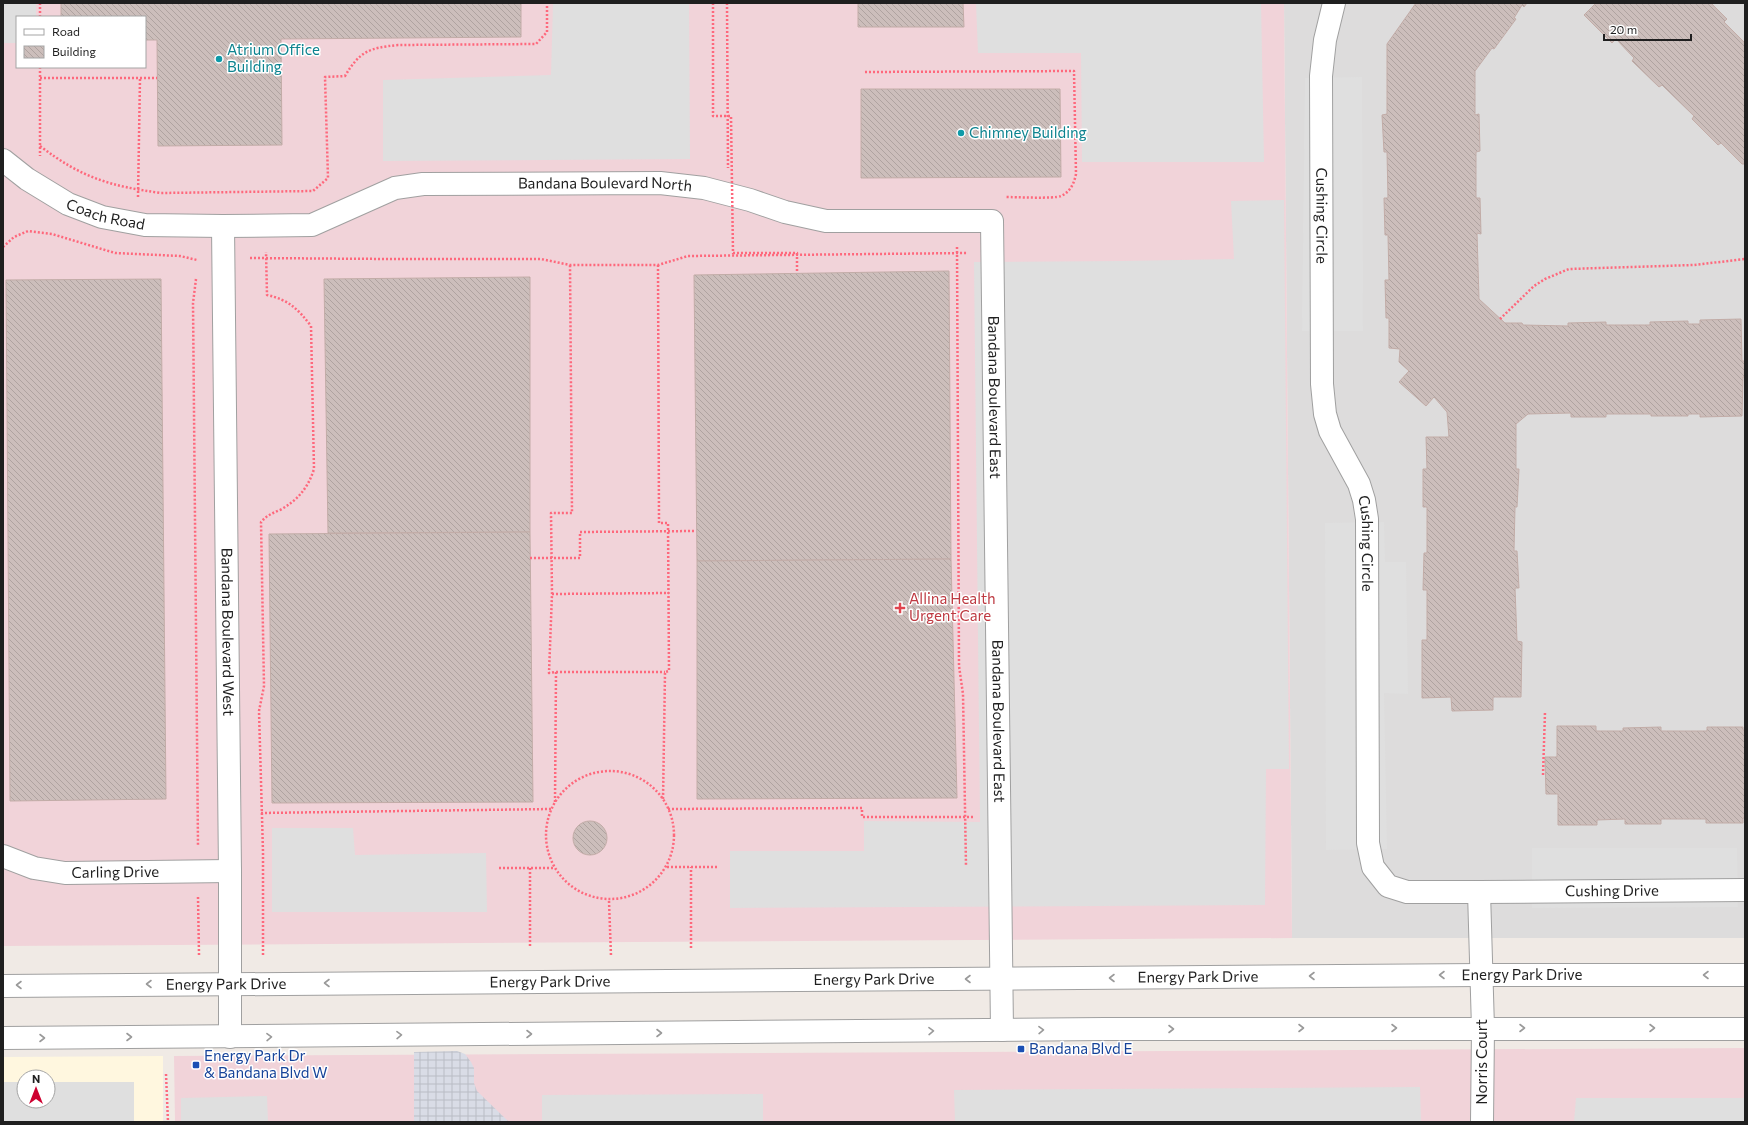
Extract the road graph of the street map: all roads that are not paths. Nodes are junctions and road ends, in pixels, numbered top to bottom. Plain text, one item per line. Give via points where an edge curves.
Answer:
1 (1334, 3) edge
2 (3, 160) edge
3 (992, 221) joint
4 (223, 226) junction
5 (3, 856) edge
6 (230, 871) junction
7 (1745, 890) edge
8 (1479, 892) junction
9 (1481, 975) junction
10 (1745, 975) edge
11 (1002, 979) junction
12 (230, 984) junction
13 (3, 986) edge
14 (1483, 1028) junction
15 (1745, 1029) edge
16 (1002, 1030) junction
17 (230, 1037) junction
18 (3, 1038) edge
19 (1482, 1122) edge

1 - 8 street, Cushing Circle via 1325,40 1321,76 1322,384 1325,414 1330,431 1359,484 1367,519 1368,843 1373,867 1388,886 1407,892
2 - 4 street, Coach Road via 40,188 68,204 102,217 145,225
3 - 4 street, Bandana Boulevard North via 826,221 704,188 660,183 423,184 395,188 312,225
3 - 11 street, Bandana Boulevard East
4 - 6 street, Bandana Boulevard West
5 - 6 street, Carling Drive via 34,868 65,872
6 - 12 street, Bandana Boulevard West
7 - 8 street, Cushing Drive
8 - 9 street
10 -> 9 street, Energy Park Drive
9 -> 11 street, Energy Park Drive
9 - 14 street, Norris Court
11 -> 12 street, Energy Park Drive
11 - 16 street, Bandana Boulevard East
12 -> 13 street, Energy Park Drive
12 - 17 street, Bandana Boulevard West
14 -> 15 street
16 -> 14 street
14 - 19 street, Norris Court
17 -> 16 street
18 -> 17 street

